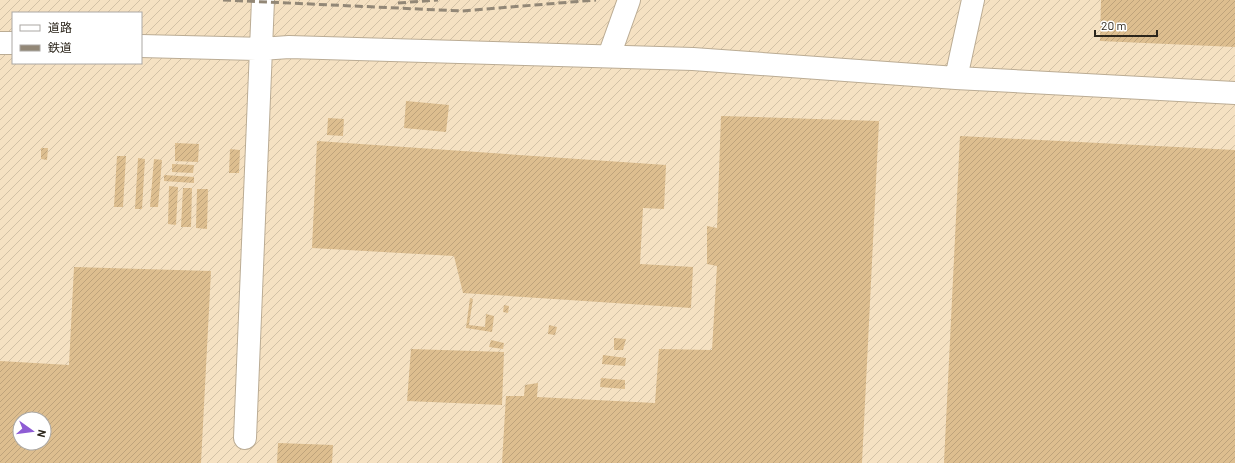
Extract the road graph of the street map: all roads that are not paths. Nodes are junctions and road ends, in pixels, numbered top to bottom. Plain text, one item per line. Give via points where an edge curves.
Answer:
1 (263, 0) edge
2 (629, 0) edge
3 (973, 0) edge
4 (0, 43) edge
5 (12, 43) edge
6 (142, 46) edge
7 (261, 49) junction
8 (610, 56) junction
9 (956, 78) junction
10 (1235, 93) edge
11 (245, 438) dead end

1 - 7 street
2 - 8 street
3 - 9 street
4 - 5 street
6 - 7 street
7 - 8 street via 289,47
7 - 11 street
8 - 9 street via 693,59
9 - 10 street

